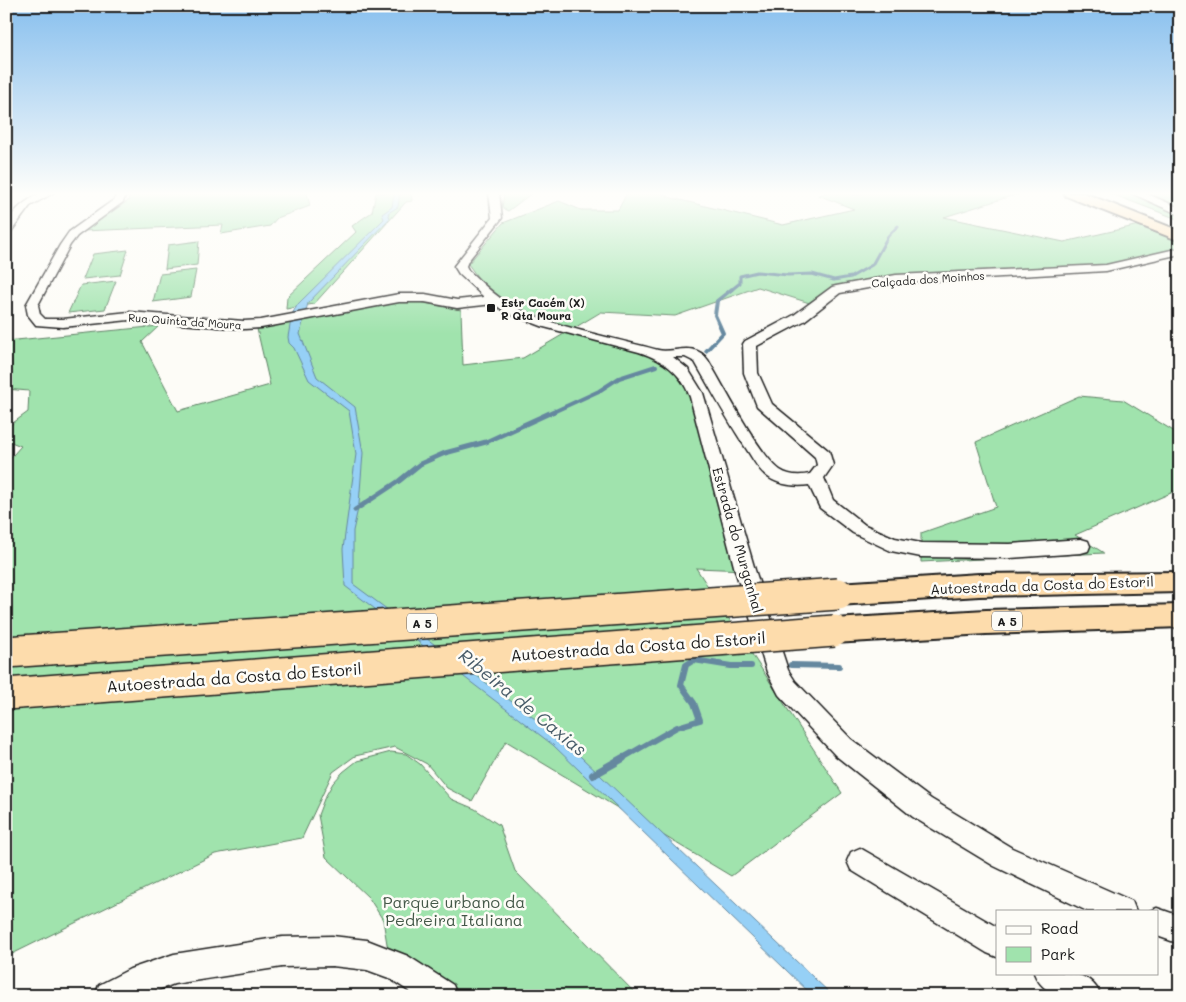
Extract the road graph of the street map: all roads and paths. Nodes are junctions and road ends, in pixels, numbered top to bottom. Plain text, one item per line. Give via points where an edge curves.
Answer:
1 (70, 240) edge
2 (480, 240) edge
3 (1180, 251) edge
4 (494, 300) junction
5 (659, 355) junction
6 (816, 478) junction
7 (1081, 546) dead end
8 (1180, 582) edge
9 (1180, 616) edge
10 (6, 652) edge
11 (6, 694) edge
12 (860, 861) dead end
13 (1119, 910) edge
14 (1158, 922) edge
15 (1180, 930) edge
16 (996, 942) edge
17 (1051, 974) edge
18 (110, 996) edge
19 (442, 996) edge
20 (1086, 996) edge

1 - 4 street, Rua Quinta da Moura via 32,305 41,322 61,324 136,316 231,326 399,298 425,298 457,304
2 - 4 street, Estrada do Murganhal via 460,266
3 - 6 street, Calçada dos Moinhos via 1106,268 896,279 836,290 799,318 750,344 751,373 765,406 823,455 825,465
4 - 5 street, Estrada do Murganhal via 533,319
5 - 6 street via 684,352 701,360 773,473 798,482
5 - 13 street, Estrada do Murganhal via 683,371 698,397 745,570 778,672 788,688 844,747 922,808 1003,857
6 - 7 street via 826,504 860,529 891,544 921,550 1010,551
8 - 10 highway, Autoestrada da Costa do Estoril / A 5, bridge via 979,585
9 - 11 highway, Autoestrada da Costa do Estoril / A 5, bridge via 834,631
12 - 16 street
14 - 15 street
17 - 20 street
18 - 19 street via 141,980 174,969 282,952 332,951 367,955 398,966

